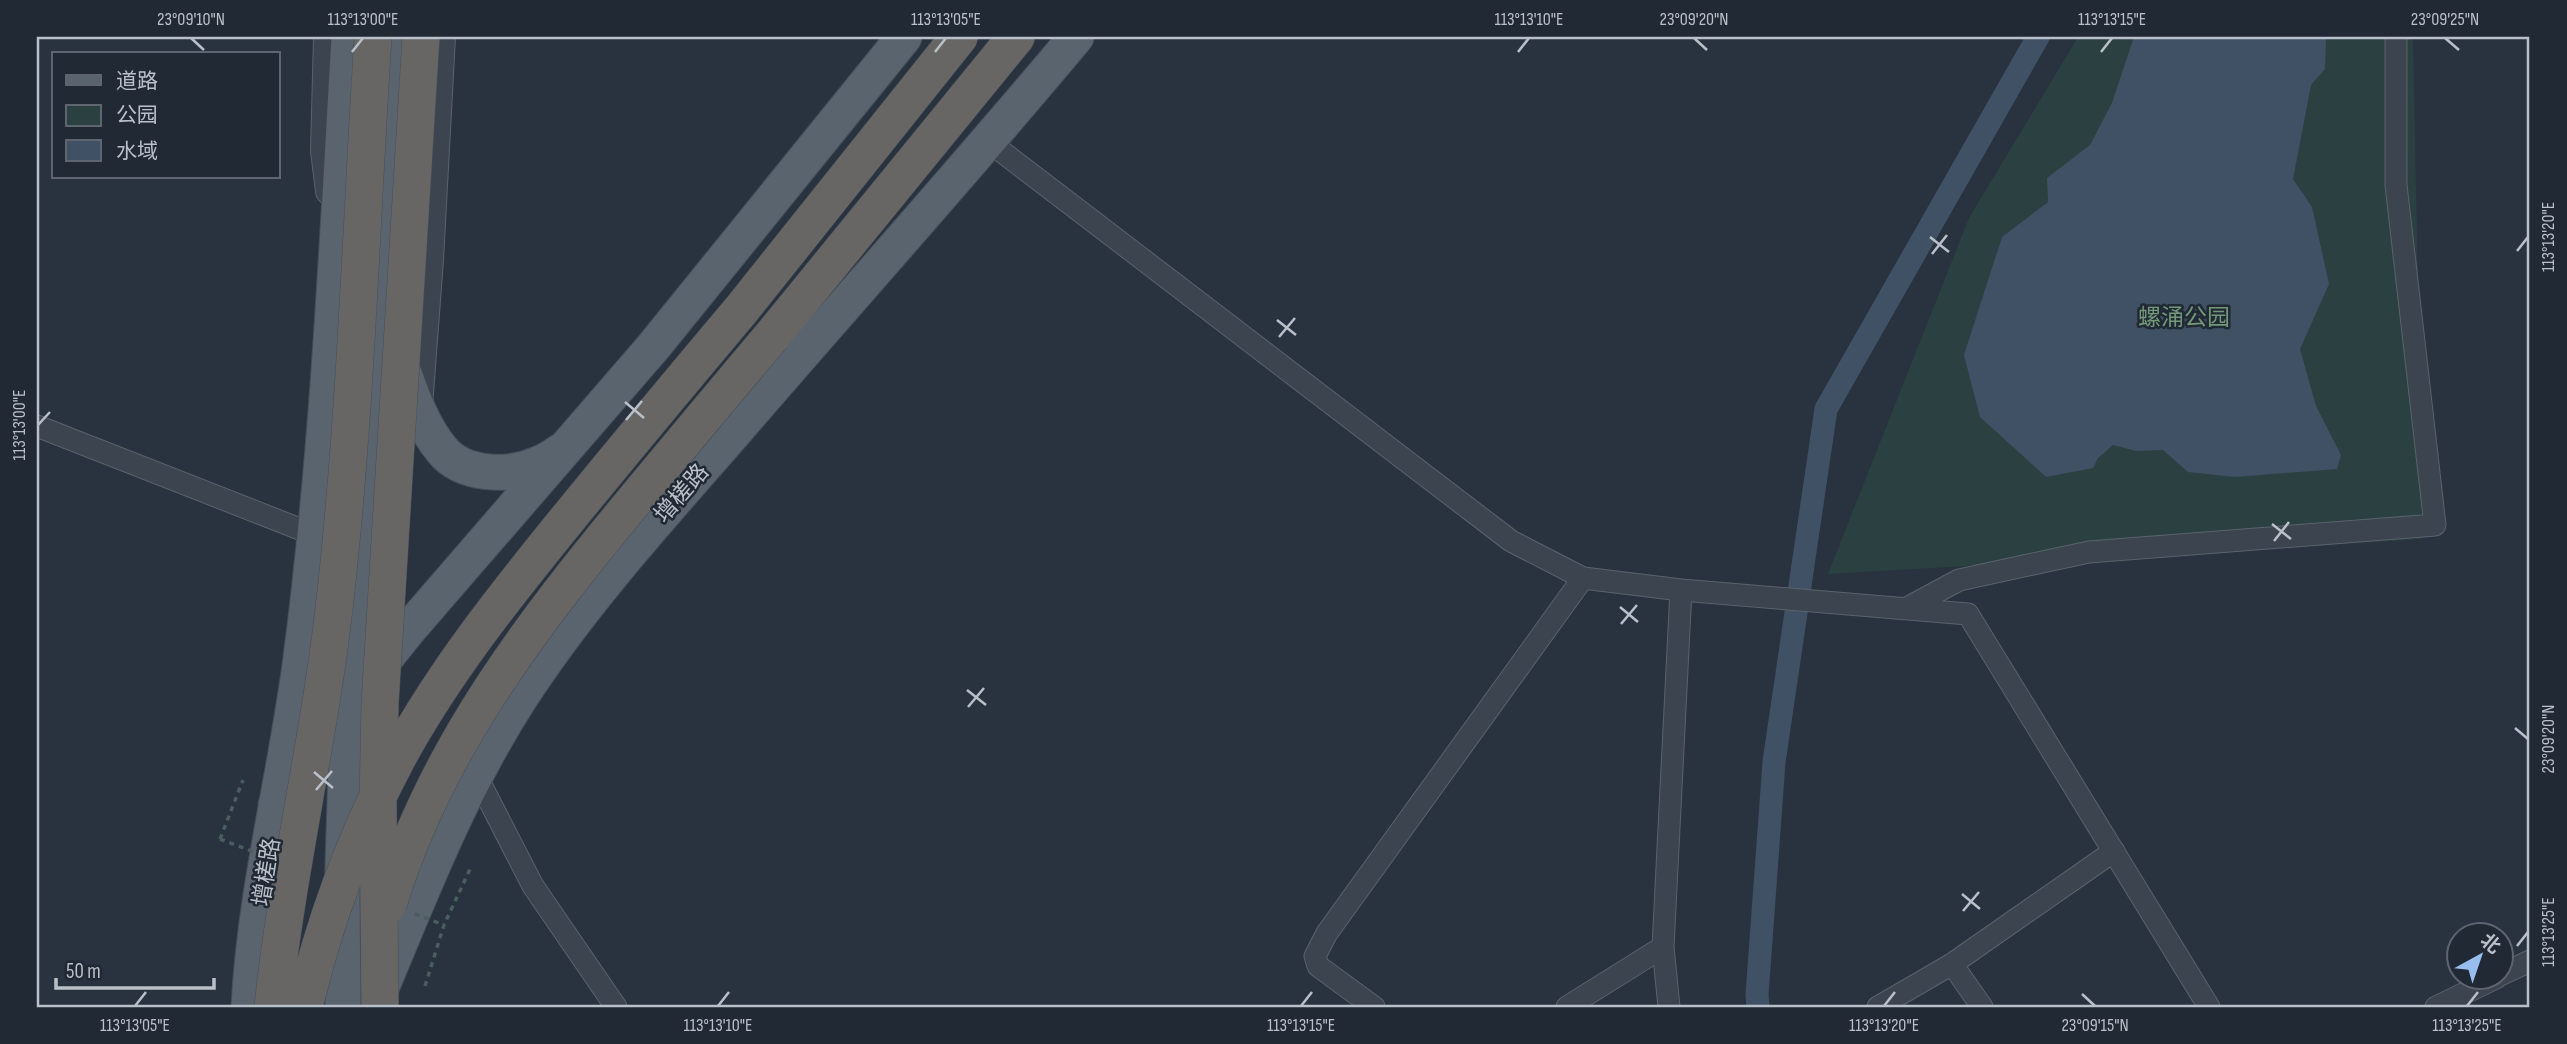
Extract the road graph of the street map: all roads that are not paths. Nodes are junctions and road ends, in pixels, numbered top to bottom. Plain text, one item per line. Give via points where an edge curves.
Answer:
1 (328, 37) edge
2 (349, 37) edge
3 (373, 37) edge
4 (397, 37) edge
5 (421, 37) edge
6 (441, 37) edge
7 (904, 37) edge
8 (959, 37) edge
9 (1016, 37) edge
10 (1076, 37) edge
11 (2396, 37) edge
12 (435, 132) junction
13 (988, 141) junction
14 (384, 224) junction
15 (338, 228) junction
16 (379, 310) junction
17 (418, 408) junction
18 (37, 426) edge
19 (567, 448) junction
20 (315, 535) junction
21 (1583, 578) junction
22 (1681, 590) junction
23 (1907, 608) junction
24 (301, 659) junction
25 (523, 694) junction
26 (348, 705) junction
27 (475, 775) junction
28 (276, 805) junction
29 (2114, 851) junction
30 (1663, 947) junction
31 (2530, 961) edge
32 (1952, 964) junction
33 (2514, 968) edge
34 (2466, 992) edge
35 (249, 1007) edge
36 (273, 1007) edge
37 (303, 1007) edge
38 (343, 1007) edge
39 (360, 1007) edge
40 (374, 1007) edge
41 (380, 1007) edge
42 (616, 1007) edge
43 (1374, 1007) edge
44 (1567, 1007) edge
45 (1669, 1007) edge
46 (1878, 1007) edge
47 (1982, 1007) edge
48 (2209, 1007) edge
49 (2436, 1007) edge

1 - 15 street via 326,172
2 - 15 main road
3 - 36 highway, bridge via 335,600
4 - 14 main road
5 - 41 highway, bridge via 379,715
6 - 12 street
7 - 19 main road, 增槎路
8 - 37 highway, bridge via 548,542 430,702 394,765 349,862
9 - 39 highway, 增槎路, bridge via 531,630 447,763 402,863
10 - 13 main road, 增槎路
11 - 23 street via 2396,185 2435,526 2089,552 1959,580
12 - 14 street
12 - 17 street
13 - 21 street via 1511,541
13 - 25 main road, 增槎路 via 633,549
14 - 16 main road
15 - 20 main road
16 - 17 main road
16 - 26 main road
17 - 19 main road via 443,451 467,467 517,470
18 - 20 street
19 - 26 main road, 增槎路
20 - 24 main road
21 - 22 street
21 - 43 street via 1326,933 1315,956 1318,966
22 - 23 street
22 - 30 street
23 - 29 street via 1968,614
24 - 26 main road via 310,682
24 - 28 main road
25 - 26 main road via 459,733 419,729
25 - 27 main road, 增槎路
26 - 28 main road, 增槎路
26 - 38 main road
27 - 40 main road, 增槎路
27 - 42 street via 533,886
28 - 35 main road, 增槎路
29 - 32 street
29 - 48 street
30 - 44 street
30 - 45 street
31 - 33 street
32 - 46 street
32 - 47 street
34 - 49 street

